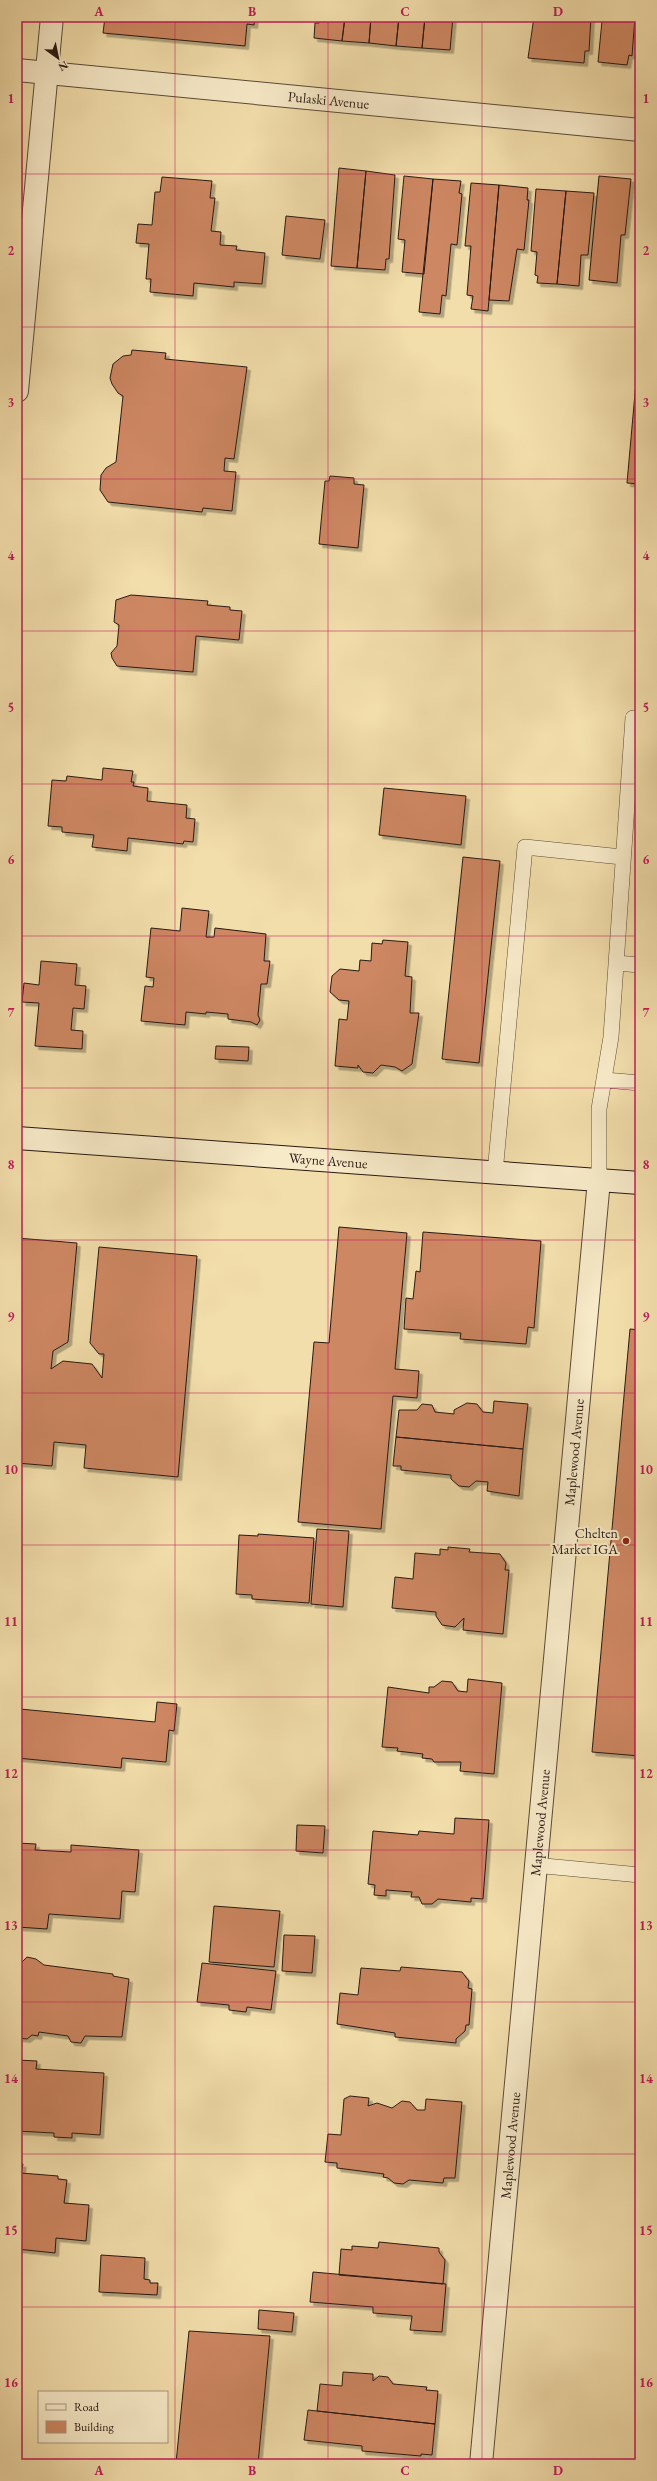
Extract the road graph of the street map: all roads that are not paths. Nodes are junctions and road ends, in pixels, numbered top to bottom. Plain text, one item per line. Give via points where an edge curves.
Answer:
1 (52, 17) edge
2 (17, 70) edge
3 (47, 73) junction
4 (640, 130) edge
5 (17, 391) edge
6 (633, 718) dead end
7 (622, 857) junction
8 (616, 963) junction
9 (640, 965) edge
10 (605, 1080) junction
11 (640, 1083) edge
12 (17, 1138) edge
13 (495, 1173) junction
14 (599, 1180) junction
15 (640, 1183) edge
16 (534, 1865) junction
17 (640, 1875) edge
18 (481, 2464) edge

1 - 3 street
2 - 3 street, Pulaski Avenue
3 - 4 street, Pulaski Avenue
3 - 5 street
6 - 7 lane
7 - 8 lane
7 - 13 lane via 525,848
8 - 9 lane
8 - 10 lane via 612,1037
10 - 11 lane
10 - 14 lane via 599,1109
12 - 13 street, Wayne Avenue
13 - 14 street, Wayne Avenue
14 - 15 street, Wayne Avenue
14 - 16 street, Maplewood Avenue
16 - 17 lane
16 - 18 street, Maplewood Avenue

